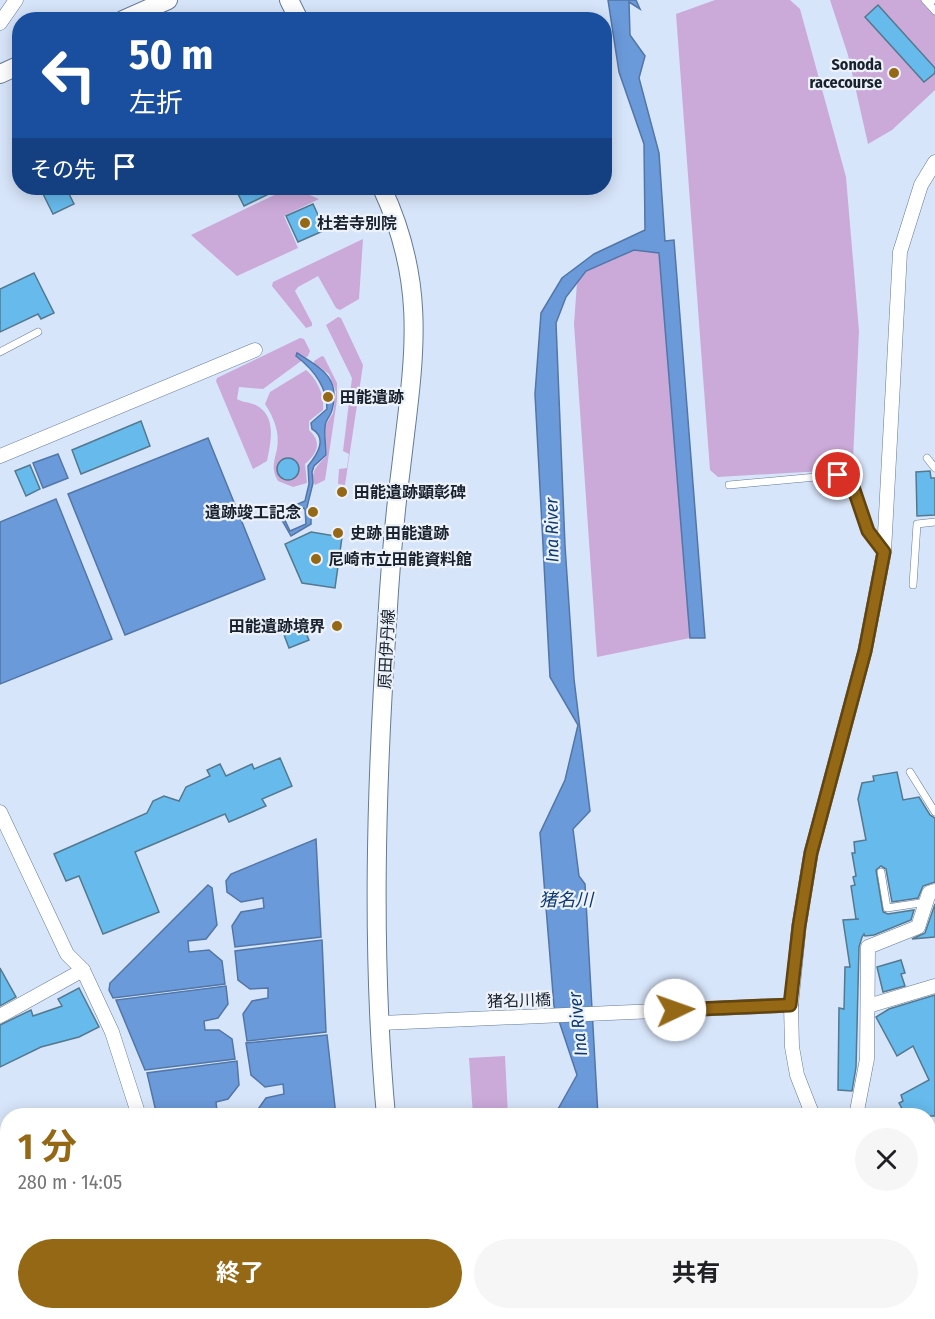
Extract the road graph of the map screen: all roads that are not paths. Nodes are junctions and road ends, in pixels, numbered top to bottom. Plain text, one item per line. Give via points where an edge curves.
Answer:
1 (16, 0) edge
2 (168, 0) edge
3 (929, 1) edge
4 (935, 11) edge
5 (141, 12) edge
6 (0, 23) edge
7 (935, 162) edge
8 (385, 195) edge
9 (38, 332) dead end
10 (255, 350) dead end
11 (0, 352) edge
12 (0, 456) edge
13 (927, 458) dead end
14 (935, 468) edge
15 (729, 485) dead end
16 (935, 522) edge
17 (884, 552) junction
18 (913, 585) dead end
19 (910, 772) dead end
20 (0, 812) edge
21 (935, 812) edge
22 (881, 872) dead end
23 (931, 896) edge
24 (82, 970) junction
25 (935, 986) edge
26 (790, 1005) junction
27 (868, 1006) junction
28 (0, 1016) edge
29 (381, 1023) junction
30 (136, 1108) edge
31 (386, 1108) edge
32 (810, 1108) edge
33 (858, 1108) edge

1 - 6 street
2 - 5 street
3 - 4 lane
7 - 17 street via 921,185 900,252
8 - 29 street, 原田伊丹線 via 408,259 415,349 395,515 386,636 378,820
9 - 11 lane
10 - 12 street
13 - 14 lane
15 - 17 lane via 838,475 851,481 868,531
16 - 18 lane via 917,524
17 - 26 street via 865,651 811,853
19 - 21 lane
20 - 24 street via 67,954
22 - 23 lane via 887,908
23 - 27 street via 918,927 868,947
24 - 28 street
24 - 30 street via 112,1032
25 - 27 street
26 - 29 street, 猪名川橋
26 - 32 street via 797,1075
27 - 33 street via 867,1059
29 - 31 street, 原田伊丹線

